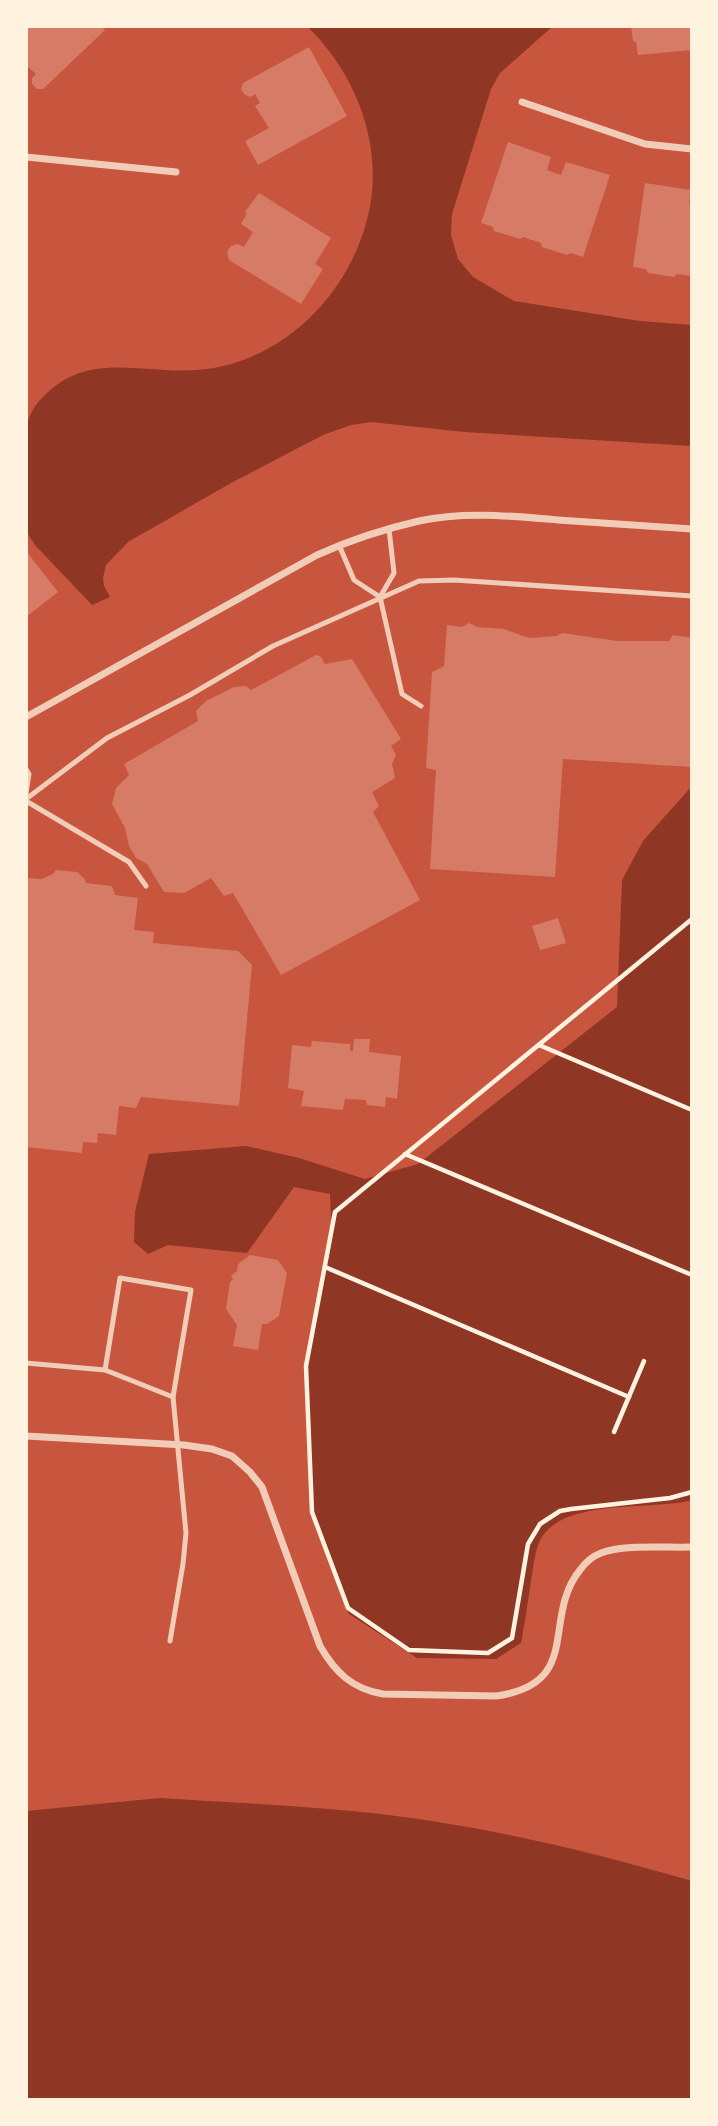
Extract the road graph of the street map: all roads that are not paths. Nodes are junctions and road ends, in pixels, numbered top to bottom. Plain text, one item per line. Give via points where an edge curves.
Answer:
1 (522, 102) dead end
2 (692, 149) edge
3 (26, 158) edge
4 (176, 172) dead end
5 (388, 529) junction
6 (692, 529) edge
7 (339, 545) junction
8 (692, 596) edge
9 (380, 597) junction
10 (421, 706) dead end
11 (26, 717) edge
12 (26, 769) edge
13 (26, 798) edge
14 (146, 886) dead end
15 (26, 1363) edge
16 (105, 1370) junction
17 (173, 1396) junction
18 (26, 1436) edge
19 (176, 1445) junction
20 (692, 1547) edge
21 (170, 1642) dead end

1 - 2 street via 645,144
3 - 4 street
5 - 6 street via 460,516 502,516
5 - 7 street
5 - 9 lane via 394,573
7 - 9 lane via 354,580
7 - 11 street
8 - 9 lane via 454,580 419,581
9 - 10 lane via 402,694
9 - 13 lane via 273,646 107,737
12 - 13 lane
13 - 14 lane via 129,862
15 - 16 lane
16 - 17 lane
16 - 17 lane via 120,1278 191,1290
17 - 19 lane
18 - 19 street
19 - 20 street via 232,1456 262,1487 320,1646 343,1677 370,1692 496,1696 532,1686 552,1662 566,1594 585,1563 600,1553 621,1549
19 - 21 lane via 186,1533

